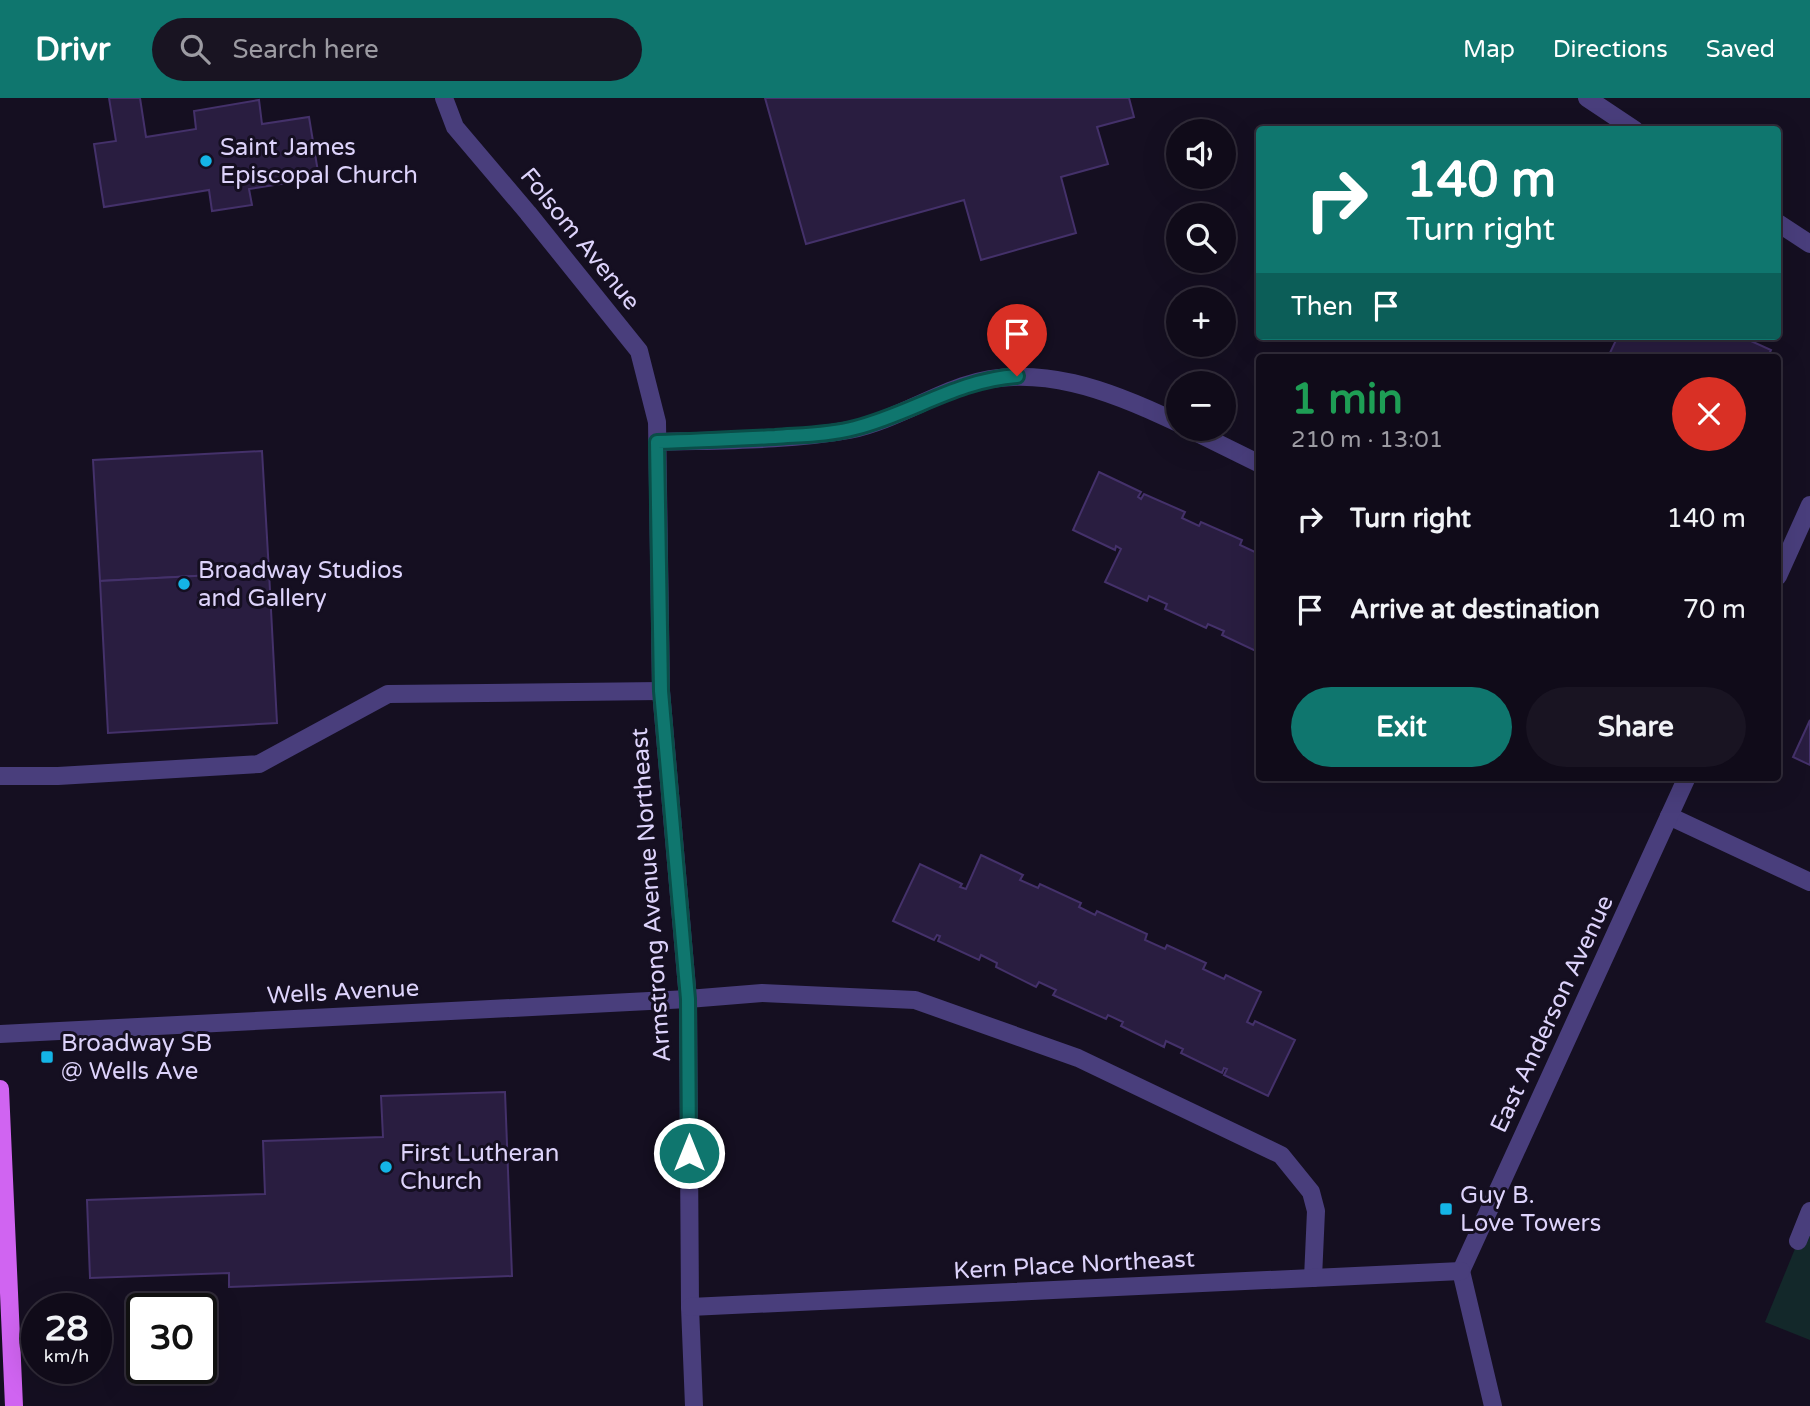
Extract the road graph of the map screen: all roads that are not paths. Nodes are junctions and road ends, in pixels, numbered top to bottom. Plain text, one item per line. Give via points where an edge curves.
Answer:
1 (444, 98) edge
2 (1587, 98) edge
3 (1629, 126) edge
4 (1781, 225) edge
5 (1810, 244) edge
6 (1166, 417) edge
7 (657, 422) joint
8 (1213, 441) edge
9 (657, 442) junction
10 (1256, 462) edge
11 (1810, 505) edge
12 (1781, 569) edge
13 (661, 691) junction
14 (0, 776) edge
15 (1685, 781) edge
16 (1670, 816) junction
17 (1810, 882) edge
18 (688, 999) junction
19 (0, 1034) edge
20 (0, 1089) edge
21 (1810, 1211) edge
22 (1798, 1241) dead end
23 (1461, 1271) junction
24 (1313, 1278) junction
25 (690, 1307) junction
26 (14, 1406) edge
27 (694, 1406) edge
28 (1493, 1406) edge

1 - 7 street, Folsom Avenue via 455,127 639,351
2 - 3 street
4 - 5 street
6 - 9 street via 1089,386 1017,376 963,386 851,429
7 - 9 street, Armstrong Avenue Northeast
8 - 10 street
9 - 13 street, Armstrong Avenue Northeast
11 - 12 street
13 - 14 street via 388,694 258,764
13 - 18 street, Armstrong Avenue Northeast
15 - 16 street, East Anderson Avenue
16 - 17 street
16 - 23 street, East Anderson Avenue
18 - 19 street, Wells Avenue
18 - 24 street, Wells Avenue via 762,993 915,1000 1078,1059 1281,1155 1311,1192 1316,1211
18 - 25 street, Armstrong Avenue Northeast
20 - 26 main road
21 - 22 street
23 - 24 street, Kern Place Northeast
23 - 28 street
24 - 25 street, Kern Place Northeast
25 - 27 street, Armstrong Avenue Northeast

